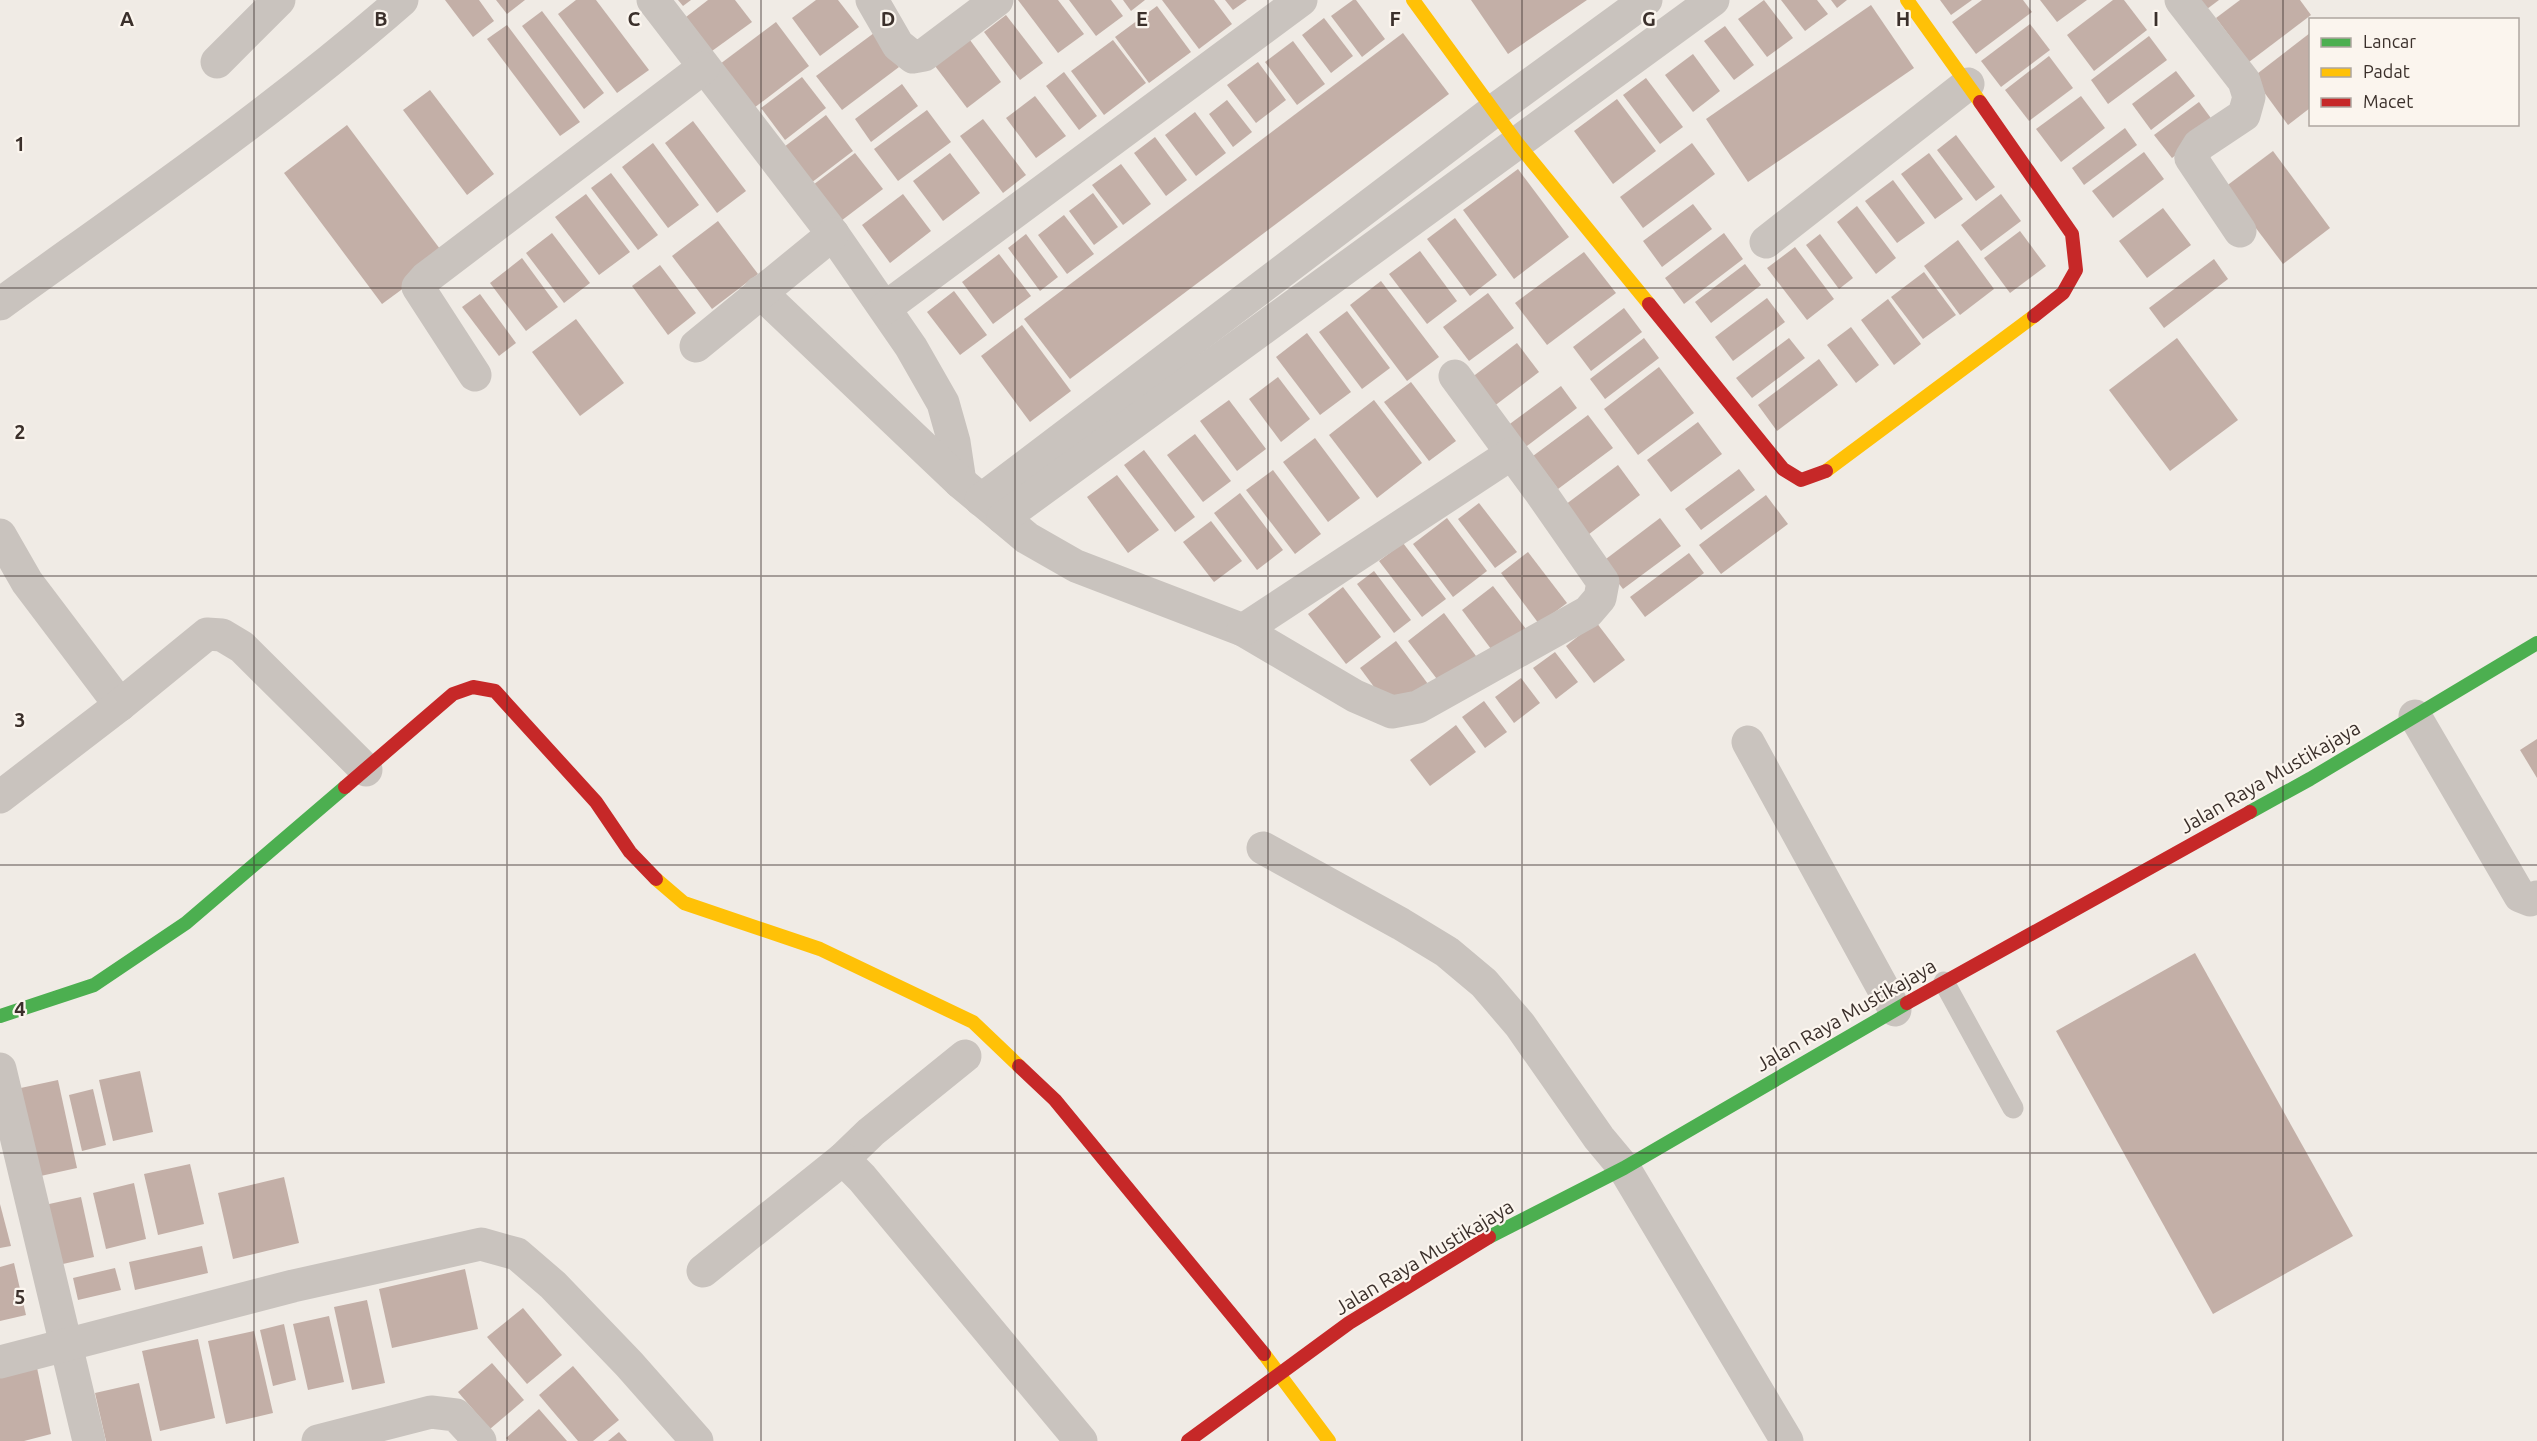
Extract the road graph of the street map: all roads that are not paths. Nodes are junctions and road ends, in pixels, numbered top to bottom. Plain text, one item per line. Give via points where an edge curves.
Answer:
1 (279, 0) edge
2 (402, 0) edge
3 (653, 0) edge
4 (872, 0) edge
5 (998, 0) edge
6 (1301, 0) edge
7 (1413, 0) edge
8 (1646, 0) edge
9 (1713, 0) edge
10 (1906, 0) edge
11 (2181, 0) edge
12 (217, 62) dead end
13 (704, 68) junction
14 (1968, 84) junction
15 (1495, 110) junction
16 (1518, 144) junction
17 (2240, 231) dead end
18 (833, 234) junction
19 (1766, 242) dead end
20 (760, 292) junction
21 (0, 304) edge
22 (885, 308) junction
23 (696, 346) dead end
24 (475, 375) dead end
25 (1455, 376) dead end
26 (1510, 454) junction
27 (981, 500) junction
28 (0, 535) edge
29 (1243, 630) junction
30 (2537, 643) edge
31 (120, 705) junction
32 (2415, 716) junction
33 (1748, 742) dead end
34 (366, 770) junction
35 (0, 797) edge
36 (1263, 848) dead end
37 (2537, 897) edge
38 (1944, 981) junction
39 (1894, 1010) junction
40 (0, 1016) edge
41 (964, 1056) dead end
42 (0, 1069) edge
43 (2013, 1108) dead end
44 (843, 1160) junction
45 (1624, 1168) junction
46 (703, 1271) dead end
47 (66, 1347) junction
48 (0, 1362) edge
49 (1280, 1373) junction
50 (89, 1441) edge
51 (318, 1441) edge
52 (480, 1441) edge
53 (697, 1441) edge
54 (1081, 1441) edge
55 (1188, 1441) edge
56 (1329, 1441) edge
57 (1787, 1441) edge

1 - 12 street
2 - 21 street via 336,58 154,196
3 - 13 street
4 - 5 street via 898,45 913,57 924,55
6 - 22 street
7 - 15 street
8 - 15 street
9 - 16 street
10 - 14 street
11 - 17 street via 2244,81 2249,97 2244,115 2199,145 2191,158
13 - 18 street
13 - 24 street via 418,287
14 - 16 street via 2072,234 2076,270 2063,293 2016,331 1827,471 1801,480 1783,469
14 - 19 street
15 - 16 street
15 - 27 street
16 - 27 street
18 - 20 street
18 - 22 street
20 - 23 street
20 - 27 street
22 - 27 street via 943,403 954,442
25 - 26 street
26 - 29 street
26 - 29 street via 1603,582 1600,598 1588,612 1418,707 1392,712 1355,696
27 - 29 street via 1027,538 1076,566
28 - 31 street via 27,582
30 - 32 street, Jalan Raya Mustikajaya
31 - 34 street via 207,634 222,635 242,646
31 - 35 street
32 - 37 street via 2520,896 2530,900
32 - 38 street, Jalan Raya Mustikajaya via 2300,785
33 - 39 street
34 - 40 street via 186,923 94,985
34 - 49 street via 453,694 473,687 495,690 596,802 630,852 684,903 820,950 973,1022 1055,1100
36 - 45 street via 1447,952 1484,983 1520,1025
38 - 39 street, Jalan Raya Mustikajaya
38 - 43 lane
39 - 45 street, Jalan Raya Mustikajaya
41 - 44 street
42 - 47 street
44 - 46 street
44 - 54 street
45 - 49 street, Jalan Raya Mustikajaya via 1487,1238 1419,1278
45 - 57 street
47 - 48 street
47 - 50 street
47 - 53 street via 293,1286 481,1244 516,1254 553,1285
49 - 55 street, Jalan Raya Mustikajaya
49 - 56 street
51 - 52 street via 430,1412 456,1415

